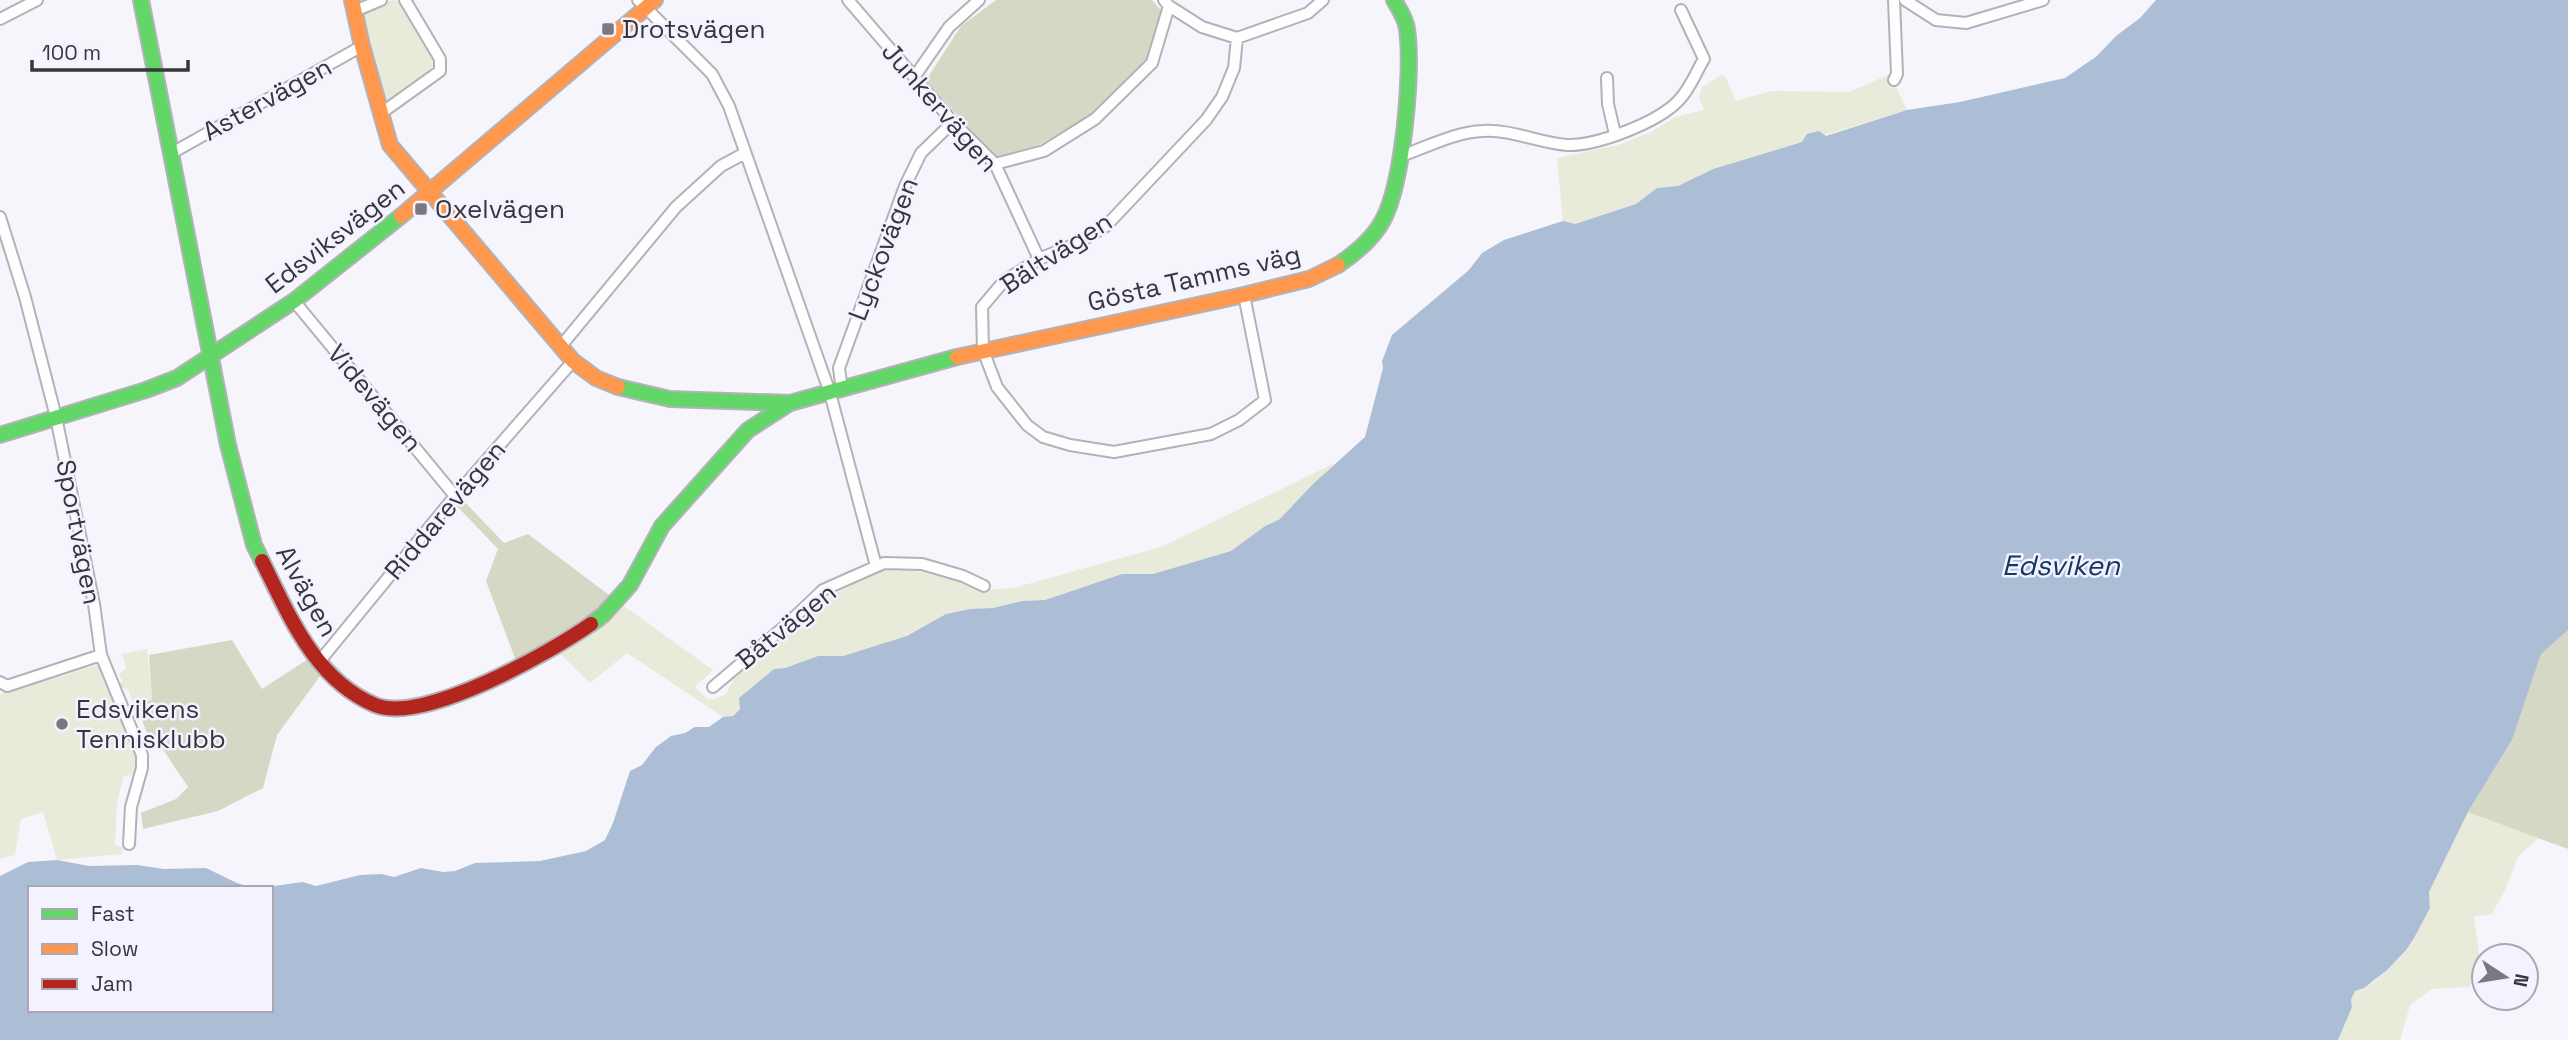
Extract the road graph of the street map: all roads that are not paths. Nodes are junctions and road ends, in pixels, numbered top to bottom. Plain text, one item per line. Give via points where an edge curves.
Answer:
1 (37, 0) edge
2 (141, 0) edge
3 (381, 0) edge
4 (405, 0) edge
5 (848, 0) edge
6 (979, 0) edge
7 (1324, 0) edge
8 (1394, 0) edge
9 (1894, 0) edge
10 (1905, 0) edge
11 (2042, 0) edge
12 (646, 3) edge
13 (1166, 3) edge
14 (354, 6) edge
15 (1681, 10) dead end
16 (0, 19) edge
17 (1237, 38) junction
18 (362, 46) junction
19 (915, 76) junction
20 (1607, 78) dead end
21 (1895, 80) dead end
22 (380, 114) junction
23 (953, 122) junction
24 (1615, 134) junction
25 (172, 153) junction
26 (746, 153) junction
27 (1401, 156) junction
28 (995, 164) junction
29 (431, 192) junction
30 (0, 217) edge
31 (1039, 259) junction
32 (1244, 295) junction
33 (294, 301) junction
34 (561, 346) junction
35 (983, 350) junction
36 (210, 358) junction
37 (573, 361) junction
38 (830, 393) junction
39 (790, 403) junction
40 (56, 416) junction
41 (0, 435) edge
42 (455, 496) junction
43 (876, 566) junction
44 (984, 586) dead end
45 (102, 654) junction
46 (319, 662) junction
47 (4, 684) edge
48 (713, 687) dead end
49 (129, 845) dead end

1 - 16 street
2 - 25 street, Alvägen
3 - 14 street
4 - 22 street via 440,59 440,71
5 - 19 street, Junkervägen
6 - 19 street via 949,27
7 - 17 street via 1308,13
8 - 27 street, Gösta Tamms väg via 1407,26 1409,59
9 - 21 street
10 - 11 street via 1936,20 1966,23
12 - 26 street via 712,74
12 - 29 street, Edsviksvägen
13 - 17 street via 1202,27
13 - 28 street via 1152,63 1095,119 1044,151
14 - 18 street
15 - 24 street via 1704,59 1669,110
17 - 31 street, Bältvägen via 1234,68 1206,120 1106,226
18 - 22 street
18 - 25 street, Astervägen
19 - 23 street, Junkervägen
20 - 24 street
22 - 29 street via 390,145
23 - 28 street, Junkervägen
23 - 38 street, Lyckovägen via 921,153 905,186
24 - 27 street via 1567,145 1484,130
25 - 36 street, Alvägen
26 - 34 street via 721,166 676,207
26 - 38 street
27 - 32 street, Gösta Tamms väg via 1391,204 1363,246 1309,279
28 - 31 street, Junkervägen
29 - 33 street, Edsviksvägen
29 - 34 street
30 - 40 street, Sportvägen
31 - 35 street, Bältvägen via 1004,281 982,307
32 - 35 street, Gösta Tamms väg
32 - 35 street, Bältvägen via 1265,400 1211,434 1114,452 1044,437 1027,425 997,387
33 - 36 street, Edsviksvägen
33 - 42 street, Videvägen
34 - 37 street
35 - 38 street, Gösta Tamms väg
36 - 40 street, Edsviksvägen via 146,390
36 - 46 street, Alvägen via 254,545 293,624
37 - 39 street via 602,381 654,397
37 - 42 street, Riddarevägen
38 - 39 street, Alvägen
38 - 43 street
39 - 46 street, Alvägen via 748,430 662,526 630,585 603,615 568,640 491,681 411,707 377,706 341,684
40 - 41 street, Edsviksvägen
40 - 45 street, Sportvägen
42 - 46 street, Riddarevägen
43 - 44 street, Båtvägen via 922,564
43 - 48 street, Båtvägen via 823,590
45 - 47 street
45 - 49 street, Sportvägen via 142,755

